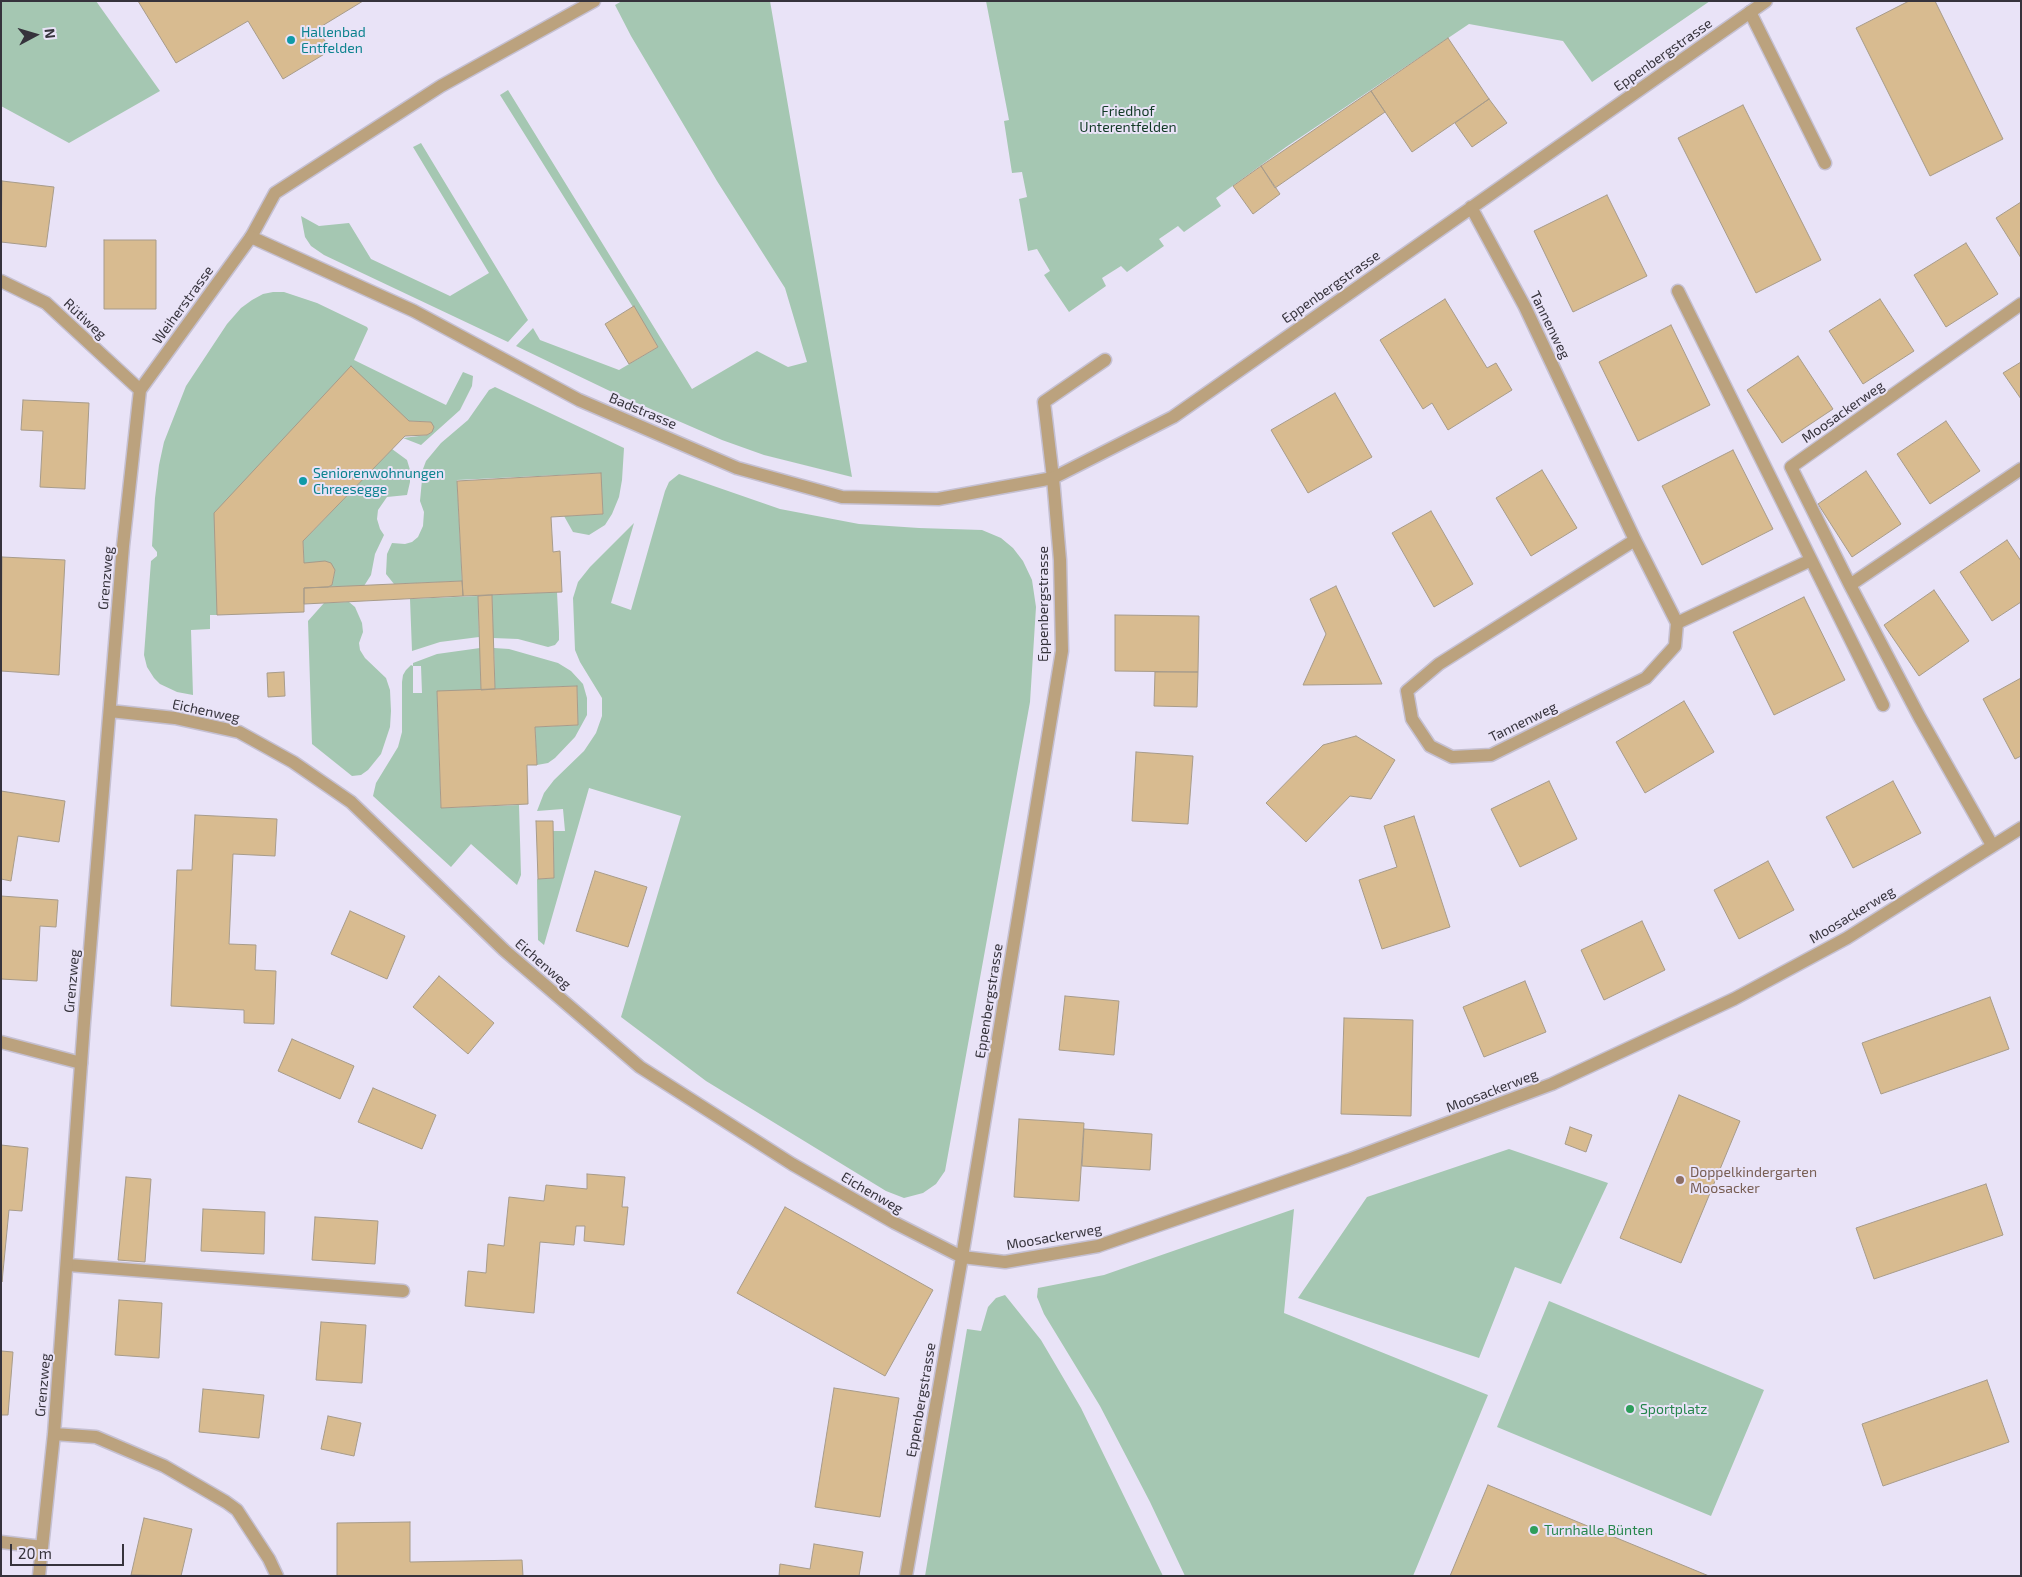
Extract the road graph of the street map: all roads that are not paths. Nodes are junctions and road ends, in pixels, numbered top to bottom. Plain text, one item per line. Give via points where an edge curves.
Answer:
1 (594, 1) edge
2 (1766, 1) edge
3 (1750, 12) junction
4 (1826, 163) dead end
5 (1471, 207) junction
6 (251, 237) junction
7 (1, 281) edge
8 (1678, 292) dead end
9 (2021, 304) edge
10 (1105, 360) dead end
11 (140, 390) junction
12 (2021, 468) edge
13 (1053, 478) junction
14 (1635, 540) junction
15 (1812, 560) junction
16 (1850, 585) junction
17 (1677, 623) junction
18 (1883, 705) dead end
19 (110, 711) junction
20 (2021, 828) edge
21 (1992, 845) junction
22 (1, 1042) edge
23 (81, 1063) junction
24 (962, 1257) junction
25 (68, 1265) junction
26 (403, 1291) dead end
27 (54, 1434) junction
28 (1, 1542) edge
29 (42, 1547) junction
30 (39, 1576) edge
31 (277, 1576) edge
32 (906, 1576) edge

1 - 6 street, Weiherstrasse via 442,86 275,192
2 - 3 street, Eppenbergstrasse
3 - 4 street
3 - 5 street, Eppenbergstrasse
5 - 13 street, Eppenbergstrasse via 1173,417
5 - 14 street, Tannenweg via 1525,307
6 - 11 street, Weiherstrasse
6 - 13 street, Badstrasse via 414,311 579,400 737,468 842,497 938,499
7 - 11 street, Rütiweg via 46,303
8 - 15 street
9 - 16 street, Moosackerweg via 1791,467
10 - 13 street via 1044,402
11 - 19 street, Grenzweg
12 - 16 street
13 - 24 street, Eppenbergstrasse via 1060,560 1062,650
14 - 17 street, Tannenweg
14 - 17 street, Tannenweg via 1439,664 1407,691 1412,719 1430,746 1452,757 1491,755 1646,678 1675,646
15 - 17 street
15 - 18 street
16 - 21 street, Moosackerweg
19 - 23 street, Grenzweg
19 - 24 street, Eichenweg via 175,718 239,732 293,762 351,802 504,950 640,1067 792,1164 895,1224
20 - 21 street, Moosackerweg
21 - 24 street, Moosackerweg via 1847,938 1751,990 1552,1084 1348,1160 1098,1246 1005,1262
22 - 23 street
23 - 25 street, Grenzweg
24 - 32 street, Eppenbergstrasse
25 - 26 street
25 - 27 street, Grenzweg
27 - 29 street, Grenzweg
27 - 31 street via 96,1437 164,1466 226,1502 237,1510
28 - 29 street
29 - 30 street, Grenzweg

